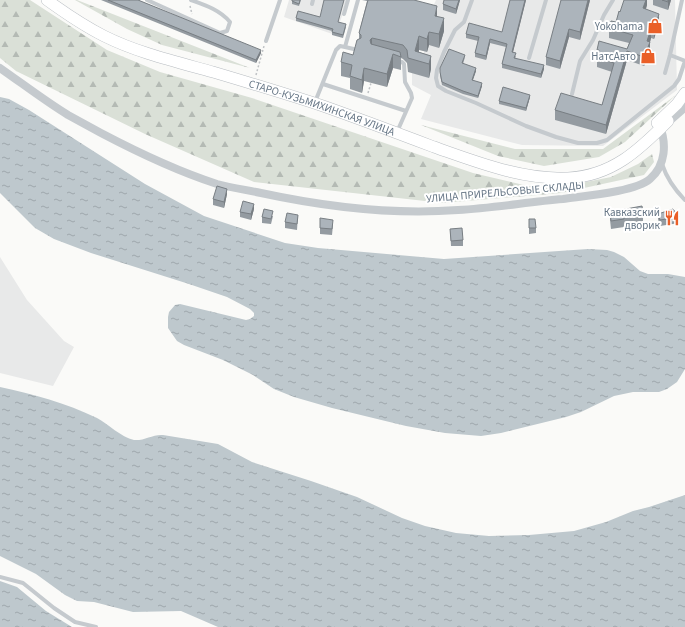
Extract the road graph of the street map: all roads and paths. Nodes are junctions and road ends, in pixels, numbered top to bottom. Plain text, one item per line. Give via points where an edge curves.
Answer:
1 (47, 0) edge
2 (148, 0) edge
3 (190, 0) edge
4 (280, 0) edge
5 (348, 0) edge
6 (358, 0) edge
7 (472, 0) edge
8 (546, 0) edge
9 (613, 0) edge
10 (682, 0) edge
11 (344, 14) dead end
12 (194, 22) junction
13 (266, 41) joint
14 (345, 47) junction
15 (358, 50) edge
16 (670, 55) junction
17 (529, 58) dead end
18 (390, 59) edge
19 (685, 61) edge
20 (0, 68) edge
21 (665, 73) dead end
22 (371, 83) dead end
23 (253, 84) junction
24 (323, 84) junction
25 (685, 93) edge
26 (572, 94) dead end
27 (367, 98) junction
28 (315, 104) junction
29 (685, 106) edge
30 (406, 111) junction
31 (662, 123) junction
32 (397, 133) junction
33 (661, 162) junction
34 (685, 200) edge
35 (0, 576) edge
36 (96, 627) edge

1 - 23 main road, СТАРО-КУЗЬМИХИНСКАЯ УЛИЦА via 91,29 118,42 184,65
2 - 12 lane
3 - 12 path
3 - 12 lane via 212,8 230,22 227,31 220,33
4 - 13 lane
5 - 11 lane
6 - 14 lane
7 - 19 lane via 464,22 455,30 444,52 437,70 438,86 446,92 556,137 578,143 607,140 674,86
8 - 17 lane
9 - 26 lane via 580,61
10 - 16 lane
13 - 23 path
14 - 15 lane
14 - 24 lane via 340,46 336,50
16 - 19 lane
16 - 21 lane
18 - 30 lane via 404,64 406,82 412,98
20 - 33 street, УЛИЦА ПРИРЕЛЬСОВЫЕ СКЛАДЫ via 68,115 173,168 219,184 312,203 381,210 423,211 459,210 585,196 641,184 649,180
22 - 27 path
23 - 28 main road, СТАРО-КУЗЬМИХИНСКАЯ УЛИЦА
24 - 27 lane
24 - 28 lane
25 - 31 main road, СТАРО-КУЗЬМИХИНСКАЯ УЛИЦА
27 - 30 lane
28 - 32 main road, СТАРО-КУЗЬМИХИНСКАЯ УЛИЦА
29 - 31 street, СТАРО-КУЗЬМИХИНСКАЯ УЛИЦА
30 - 32 lane
31 - 32 main road, СТАРО-КУЗЬМИХИНСКАЯ УЛИЦА via 631,155 594,174 570,178 534,177 502,170
31 - 33 street via 664,153
33 - 34 lane via 675,190
35 - 36 lane via 22,583 75,622

